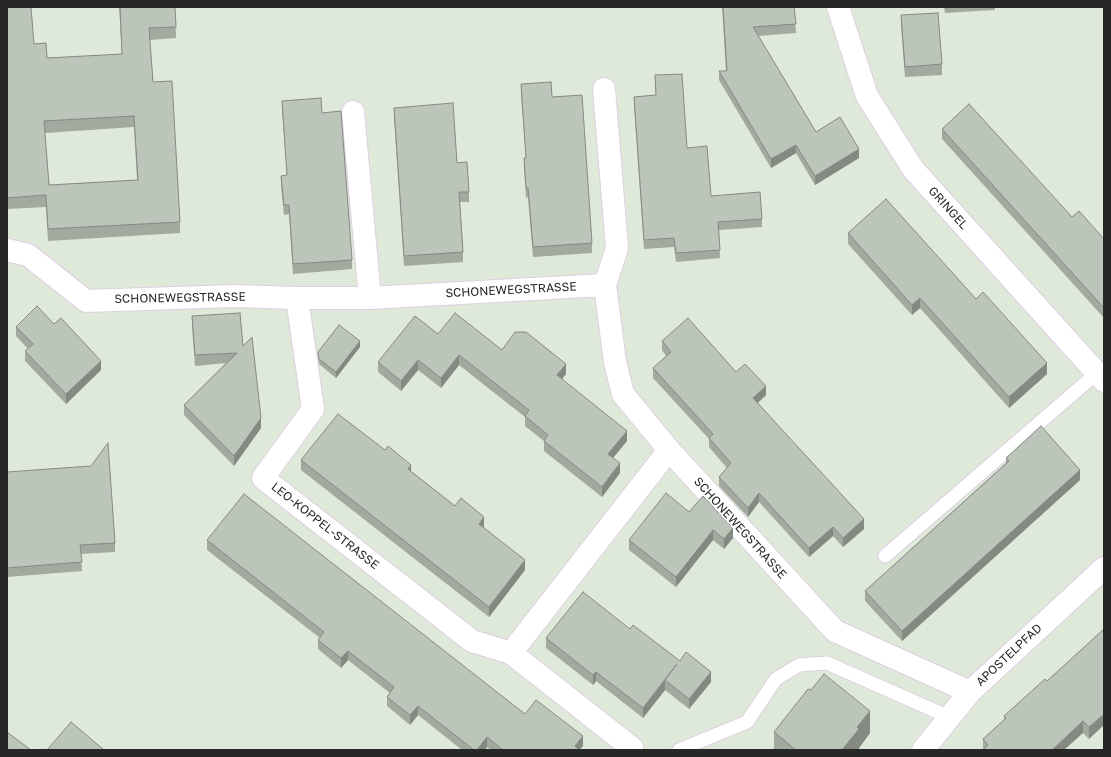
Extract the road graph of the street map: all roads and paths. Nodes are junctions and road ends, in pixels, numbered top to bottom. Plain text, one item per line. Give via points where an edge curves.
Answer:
1 (838, 7) edge
2 (604, 89) dead end
3 (353, 112) dead end
4 (7, 250) edge
5 (605, 285) junction
6 (297, 298) junction
7 (370, 298) junction
8 (1100, 377) edge
9 (669, 450) junction
10 (885, 556) dead end
11 (1104, 568) edge
12 (511, 653) junction
13 (970, 692) junction
14 (949, 717) junction
15 (632, 748) dead end
16 (679, 750) edge
17 (923, 750) edge

1 - 8 street, GRINGEL via 867,96 913,169
2 - 5 street, SCHONEWEGSTRASSE via 617,248
3 - 7 street
4 - 6 street, SCHONEWEGSTRASSE via 28,255 86,300 234,296
5 - 7 street, SCHONEWEGSTRASSE
5 - 9 street, SCHONEWEGSTRASSE via 615,362 623,394
6 - 7 street, SCHONEWEGSTRASSE
6 - 12 street, LEO-KOPPEL-STRASSE via 313,409 263,478 472,641
8 - 10 lane
9 - 12 street
9 - 13 street, SCHONEWEGSTRASSE via 835,632
11 - 13 street, APOSTELPFAD
12 - 15 street, LEO-KOPPEL-STRASSE
13 - 14 street, APOSTELPFAD
14 - 16 lane via 827,663 799,665 776,679 747,722
14 - 17 street, APOSTELPFAD

